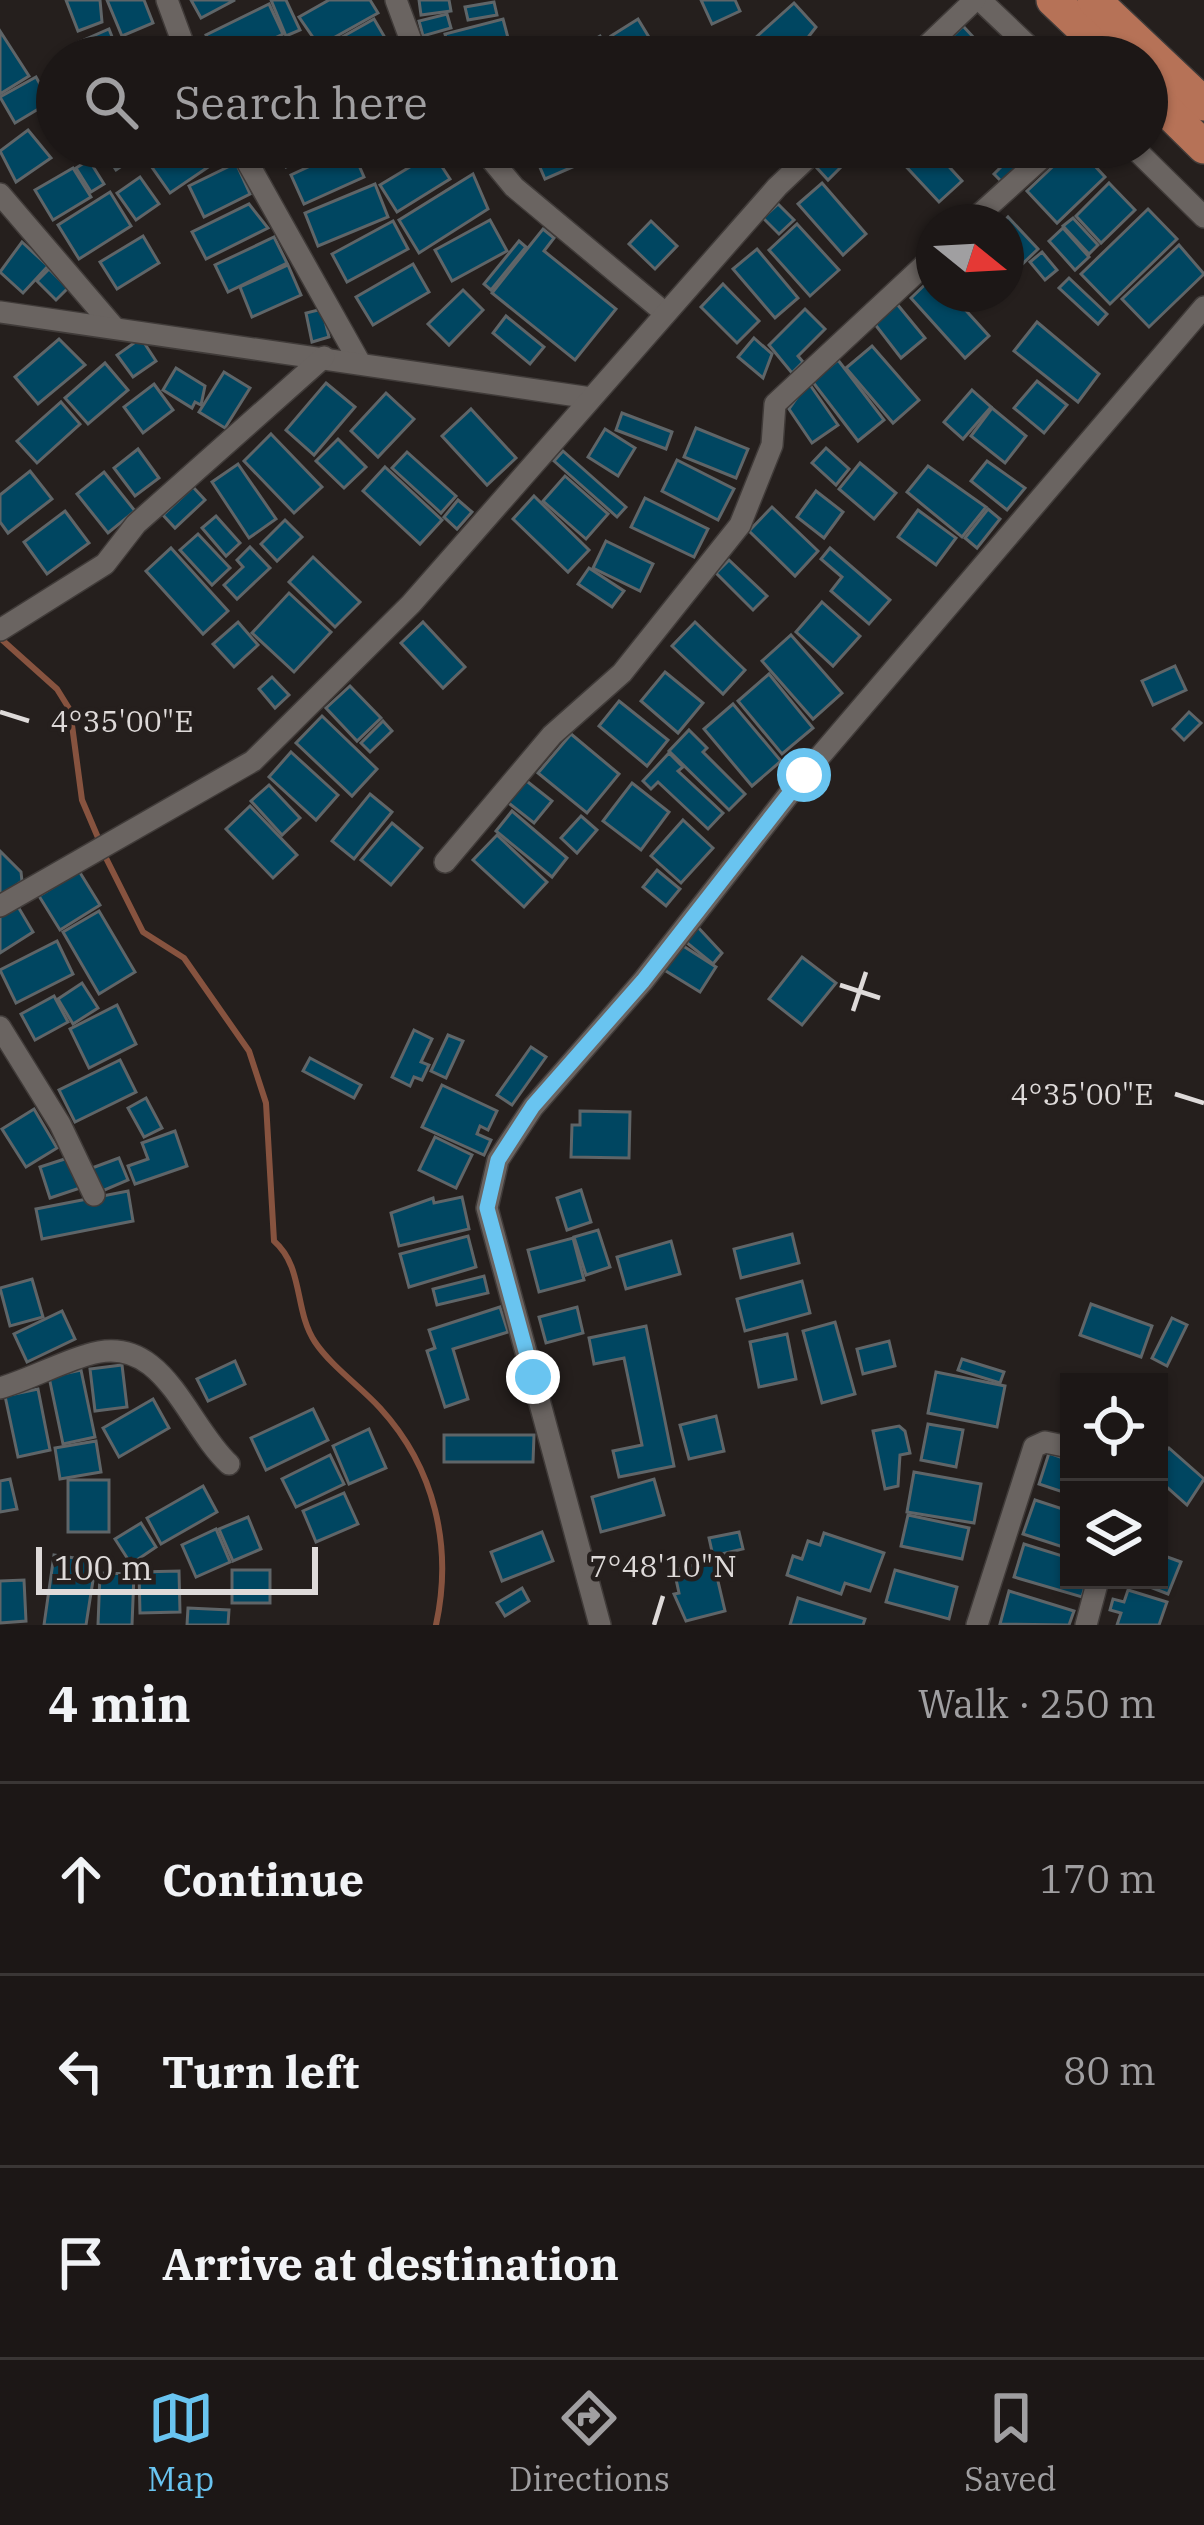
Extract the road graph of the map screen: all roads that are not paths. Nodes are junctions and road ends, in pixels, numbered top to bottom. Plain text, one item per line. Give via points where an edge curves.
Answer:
1 (166, 0) edge
2 (396, 0) edge
3 (978, 0) edge
4 (1053, 0) edge
5 (1094, 0) edge
6 (180, 36) edge
7 (409, 36) edge
8 (938, 36) edge
9 (1017, 36) edge
10 (1090, 36) edge
11 (1132, 36) edge
12 (1168, 70) edge
13 (1204, 104) edge
14 (1168, 112) edge
15 (1204, 147) edge
16 (251, 168) edge
17 (498, 168) edge
18 (800, 168) edge
19 (1031, 168) edge
20 (1154, 168) edge
21 (0, 194) edge
22 (991, 204) edge
23 (1204, 217) edge
24 (916, 273) edge
25 (1204, 308) edge
26 (0, 312) edge
27 (665, 314) junction
28 (113, 326) junction
29 (324, 357) junction
30 (360, 363) junction
31 (591, 398) junction
32 (0, 630) edge
33 (445, 862) dead end
34 (0, 905) edge
35 (0, 1027) edge
36 (94, 1195) dead end
37 (0, 1388) edge
38 (1060, 1445) edge
39 (229, 1464) dead end
40 (1096, 1589) edge
41 (600, 1625) edge
42 (977, 1625) edge
43 (1086, 1625) edge

1 - 6 street
2 - 7 street
3 - 8 street
3 - 9 street
4 - 10 main road
5 - 11 main road
12 - 13 main road
14 - 15 main road
16 - 30 street
17 - 27 street
18 - 27 street
19 - 22 street
20 - 23 street
21 - 28 street
24 - 33 street via 775,404 772,445 740,525 622,673 552,735
25 - 41 street via 804,775 533,1106 498,1160 487,1208
26 - 28 street
27 - 31 street
28 - 29 street
29 - 30 street
29 - 32 street via 136,524 105,564
30 - 31 street
31 - 34 street via 411,604 253,761
35 - 36 street
37 - 39 street via 87,1354 128,1353 158,1367
38 - 42 street via 1034,1447
40 - 43 street

